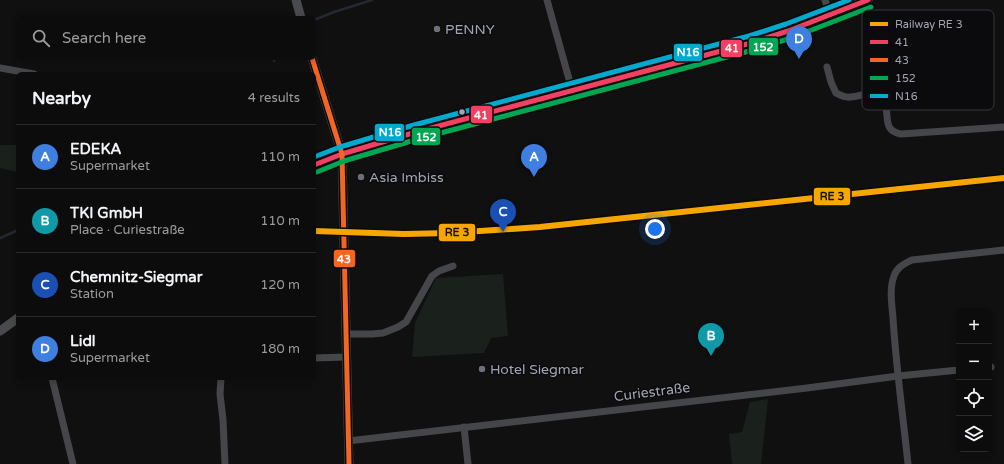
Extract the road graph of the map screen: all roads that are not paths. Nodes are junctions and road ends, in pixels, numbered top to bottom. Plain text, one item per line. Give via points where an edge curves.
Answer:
1 (296, 0) edge
2 (547, 0) edge
3 (826, 0) edge
4 (868, 0) edge
5 (830, 14) junction
6 (300, 16) edge
7 (313, 60) edge
8 (828, 67) dead end
9 (0, 68) edge
10 (23, 72) edge
11 (572, 90) junction
12 (862, 94) edge
13 (885, 110) edge
14 (1004, 127) edge
15 (342, 154) junction
16 (316, 164) edge
17 (1004, 250) edge
18 (452, 266) dead end
19 (16, 319) edge
20 (0, 331) edge
21 (346, 334) junction
22 (346, 357) junction
23 (316, 358) edge
24 (956, 370) edge
25 (898, 376) junction
26 (52, 380) edge
27 (221, 380) edge
28 (464, 427) junction
29 (348, 441) junction
30 (73, 464) edge
31 (225, 464) edge
32 (349, 464) edge
33 (468, 464) edge
34 (908, 464) edge

1 - 6 main road
2 - 11 street
3 - 5 street
4 - 5 main road
5 - 11 main road via 788,32 751,43
7 - 15 main road
8 - 12 street via 836,93 843,97
9 - 10 street
11 - 15 main road
13 - 14 street via 888,127 891,131 901,134
15 - 16 main road
15 - 21 main road
17 - 25 street via 920,258 902,265 896,271 892,293
18 - 21 street via 432,276 406,322 383,333
19 - 20 main road
21 - 22 main road
22 - 23 street
22 - 29 main road
24 - 25 street, Curiestraße
25 - 28 street, Curiestraße
25 - 34 street
26 - 30 street
27 - 31 street
28 - 29 street, Curiestraße
28 - 33 street
29 - 32 main road

